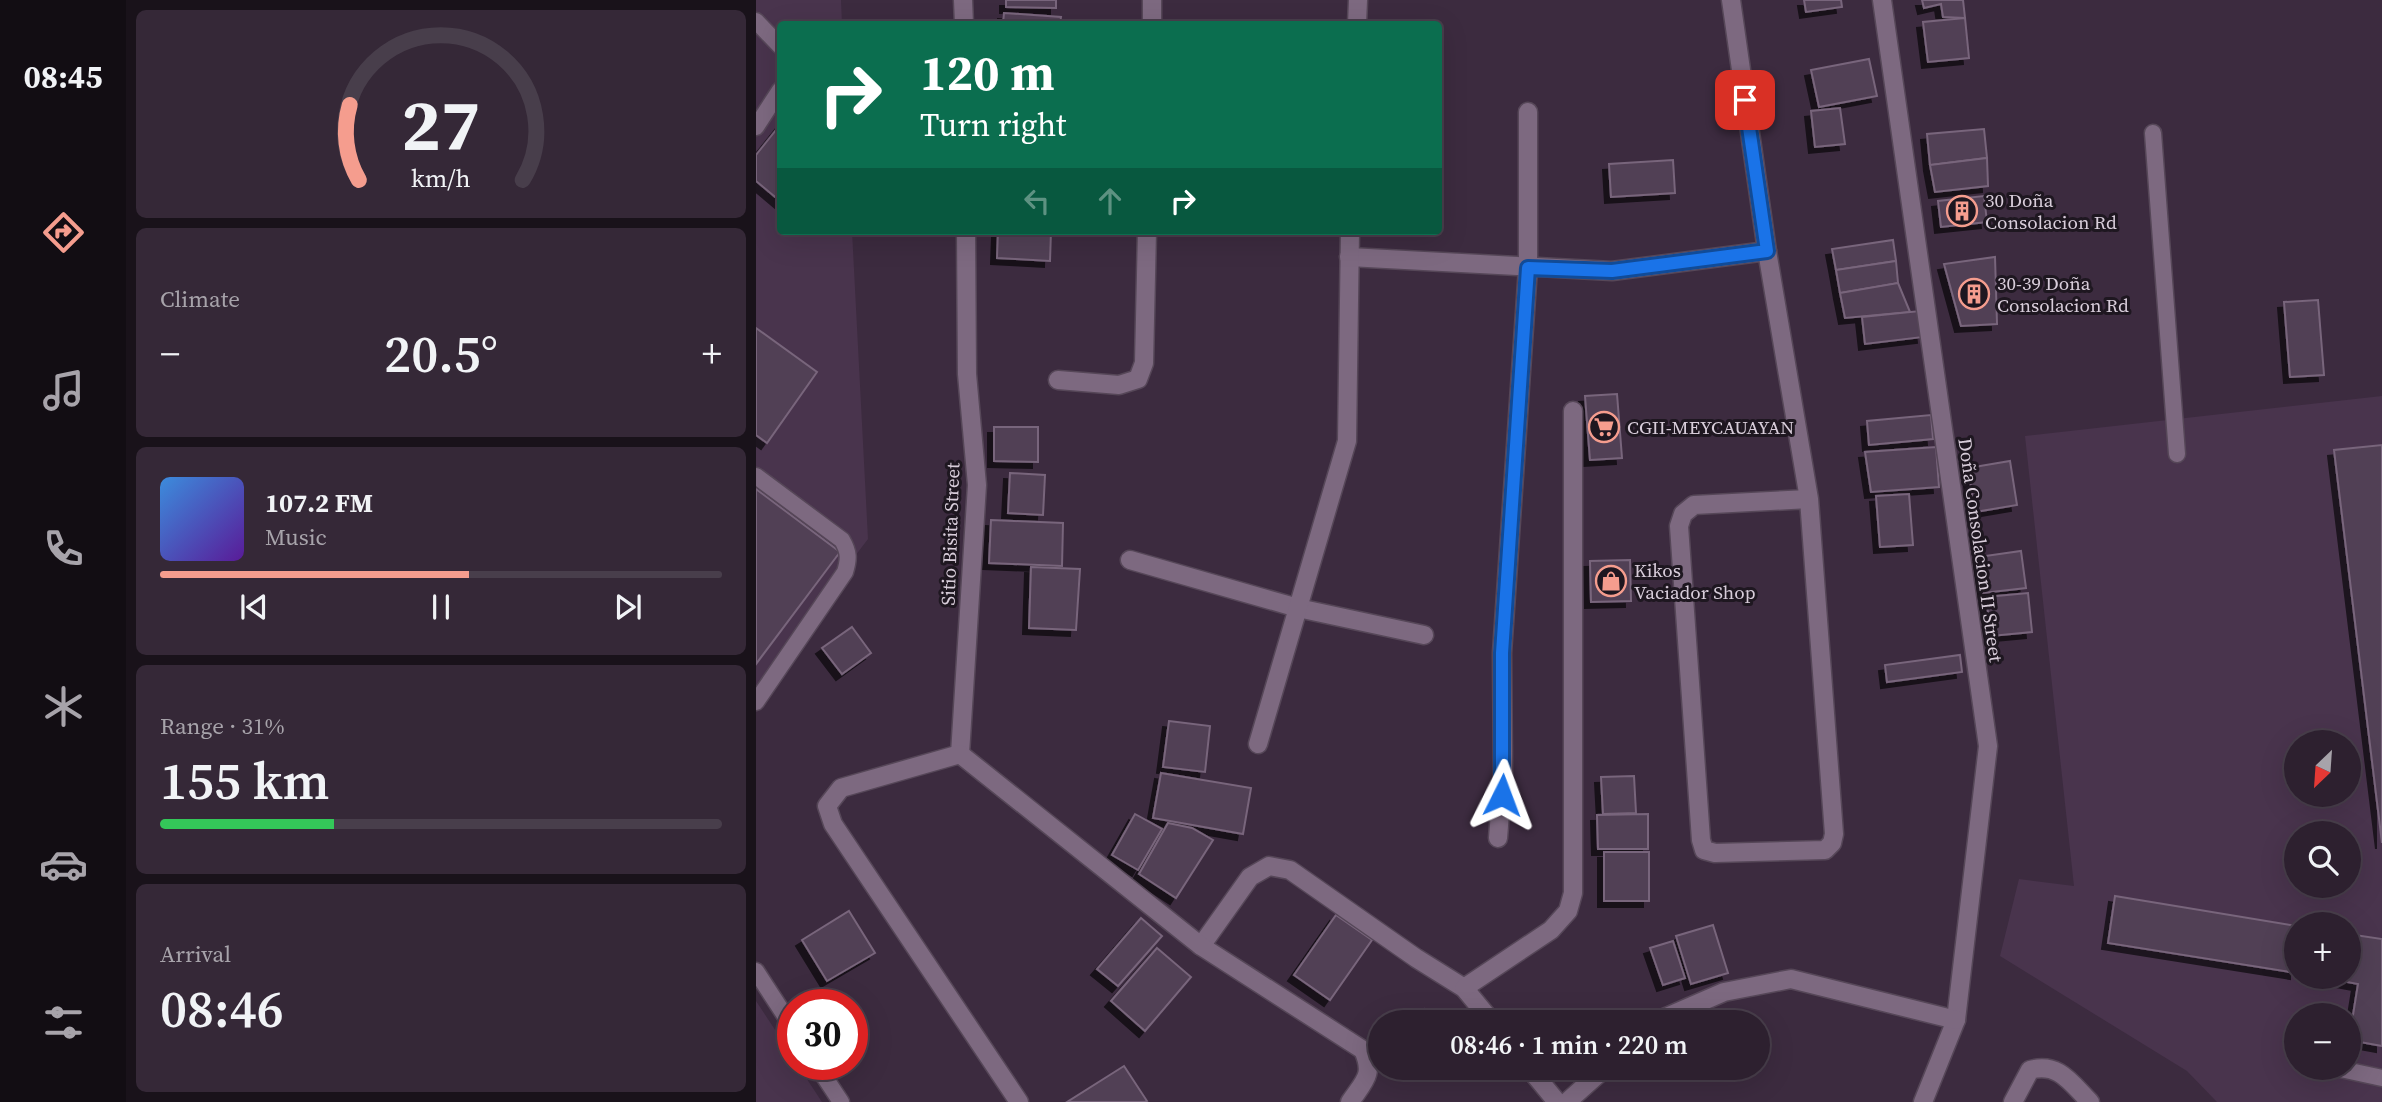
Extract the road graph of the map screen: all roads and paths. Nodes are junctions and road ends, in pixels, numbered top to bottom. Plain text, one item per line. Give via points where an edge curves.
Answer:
1 (964, 0) edge
2 (1152, 0) edge
3 (1358, 0) edge
4 (1731, 0) edge
5 (1882, 0) edge
6 (756, 21) edge
7 (964, 21) edge
8 (1152, 21) edge
9 (1357, 21) edge
10 (777, 43) edge
11 (777, 95) edge
12 (1528, 112) dead end
13 (756, 127) edge
14 (2153, 133) dead end
15 (965, 235) edge
16 (1147, 235) edge
17 (1350, 235) edge
18 (1767, 251) junction
19 (1349, 257) junction
20 (1528, 268) junction
21 (1058, 380) dead end
22 (1573, 411) dead end
23 (2177, 454) dead end
24 (756, 475) edge
25 (1809, 499) junction
26 (1130, 560) dead end
27 (1298, 608) junction
28 (1424, 635) dead end
29 (756, 702) edge
30 (1258, 744) dead end
31 (960, 754) junction
32 (1498, 838) dead end
33 (1201, 946) junction
34 (756, 971) edge
35 (1465, 988) junction
36 (777, 1003) edge
37 (1482, 1010) edge
38 (1683, 1010) edge
39 (1956, 1020) junction
40 (2361, 1073) edge
41 (2382, 1078) edge
42 (827, 1080) edge
43 (1539, 1080) edge
44 (1592, 1080) edge
45 (841, 1102) edge
46 (1019, 1102) edge
47 (1350, 1102) edge
48 (1556, 1102) edge
49 (1567, 1102) edge
50 (1923, 1102) edge
51 (2013, 1102) edge
52 (2090, 1102) edge

1 - 7 street
2 - 8 street
3 - 9 street
4 - 18 street
5 - 39 street, Doña Consolacion II Street via 1988,746
6 - 10 lane
11 - 13 lane
12 - 20 street
14 - 23 lane
15 - 31 street, Sitio Bisita Street via 967,374 977,485
16 - 21 street via 1144,363 1138,379 1119,385
17 - 19 street
18 - 20 street via 1612,271
18 - 25 street
19 - 20 street
19 - 27 street via 1347,441
20 - 32 street via 1502,653 1503,774
22 - 35 street via 1573,893 1567,911 1552,930
24 - 29 lane via 842,540 848,561
25 - 25 street via 1832,843 1825,850 1704,850 1679,526 1693,505
26 - 27 street
27 - 28 street
27 - 30 street
31 - 33 street
31 - 46 street via 841,788 827,806 833,824
33 - 35 street via 1250,877 1269,866 1290,870
33 - 47 street via 1363,1049 1369,1065
34 - 36 lane
35 - 37 street
38 - 39 street via 1724,992 1791,979
39 - 50 street, Doña Consolacion II Street
40 - 41 lane
42 - 45 lane
43 - 48 street
44 - 49 street
51 - 52 street via 2030,1070 2045,1066 2059,1071

